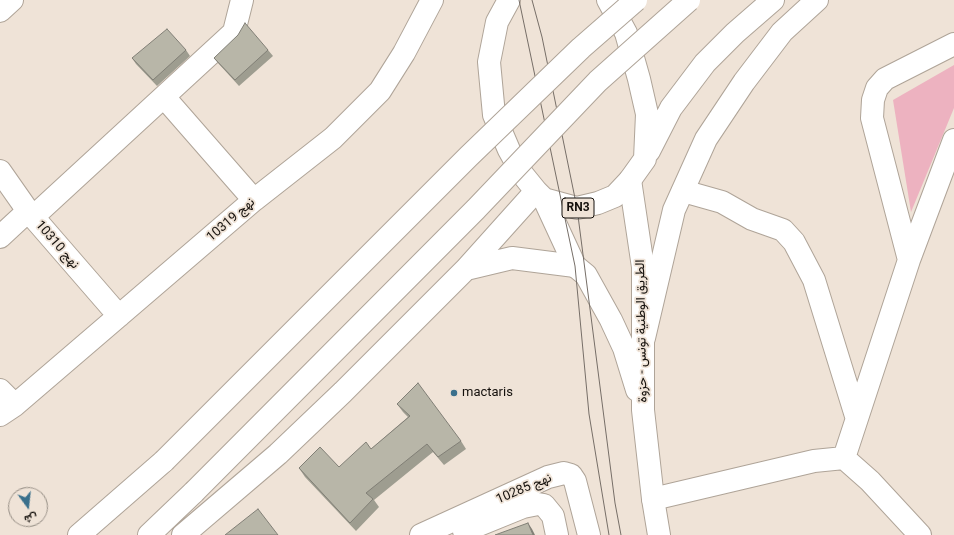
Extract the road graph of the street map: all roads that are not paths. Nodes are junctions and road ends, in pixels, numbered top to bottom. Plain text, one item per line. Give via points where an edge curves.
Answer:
1 (12, 0) edge
2 (242, 0) edge
3 (432, 0) edge
4 (509, 0) edge
5 (608, 0) edge
6 (618, 0) edge
7 (636, 0) edge
8 (689, 0) edge
9 (773, 0) edge
10 (817, 0) edge
11 (0, 11) edge
12 (620, 23) junction
13 (954, 44) edge
14 (164, 97) junction
15 (954, 140) edge
16 (645, 159) junction
17 (0, 171) edge
18 (630, 180) junction
19 (683, 191) junction
20 (540, 195) junction
21 (254, 200) junction
22 (30, 214) junction
23 (0, 237) edge
24 (909, 260) junction
25 (575, 266) junction
26 (466, 269) junction
27 (119, 316) junction
28 (644, 338) junction
29 (0, 390) edge
30 (7, 410) edge
31 (643, 410) junction
32 (856, 416) junction
33 (844, 458) junction
34 (653, 499) junction
35 (555, 525) edge
36 (79, 535) edge
37 (149, 535) edge
38 (183, 535) edge
39 (421, 535) edge
40 (454, 535) edge
41 (589, 535) edge
42 (659, 535) edge
43 (920, 535) edge

1 - 11 main road
2 - 14 main road via 234,32
3 - 21 main road, نهج 10319 via 380,91 333,138
4 - 20 main road, RN3 via 497,22 489,62 494,115 523,175
5 - 12 main road
6 - 12 main road
7 - 36 main road, bridge via 581,48 475,151 164,461
8 - 37 main road, bridge via 598,82 476,209
9 - 16 main road via 735,32 705,63 671,108
10 - 19 main road via 782,32 744,82 706,139
12 - 16 main road via 626,33 647,114
13 - 24 main road via 885,79 877,88 873,100 872,118
14 - 21 main road
14 - 22 main road
15 - 24 main road
16 - 18 main road, RN3
17 - 22 main road, نهج 10310
18 - 20 main road, RN3 via 615,196 577,208
18 - 28 main road, الطريق الوطنية تونس - حزوة / RN3 via 643,267
19 - 28 main road via 674,210
19 - 32 main road via 722,202 752,219 783,230 794,242 814,280
20 - 25 main road, الطريق الوطنية تونس - حزوة / RN3
20 - 26 main road
21 - 27 main road, نهج 10319
22 - 23 main road
22 - 27 main road, نهج 10310
24 - 32 main road
25 - 26 main road via 512,258
25 - 31 main road, الطريق الوطنية تونس - حزوة / RN3 via 586,275 611,320 624,348
26 - 38 main road via 278,454
27 - 30 main road, نهج 10319
28 - 31 main road, الطريق الوطنية تونس - حزوة / RN3
29 - 30 main road
31 - 34 main road, الطريق الوطنية تونس - حزوة / RN3
32 - 33 main road
33 - 34 main road via 814,461
33 - 43 main road via 870,481
34 - 42 main road, الطريق الوطنية تونس - حزوة / RN3
35 - 40 main road via 544,505 538,504 523,507
39 - 41 main road, نهج 10285 via 548,477 564,473 571,475 575,481

